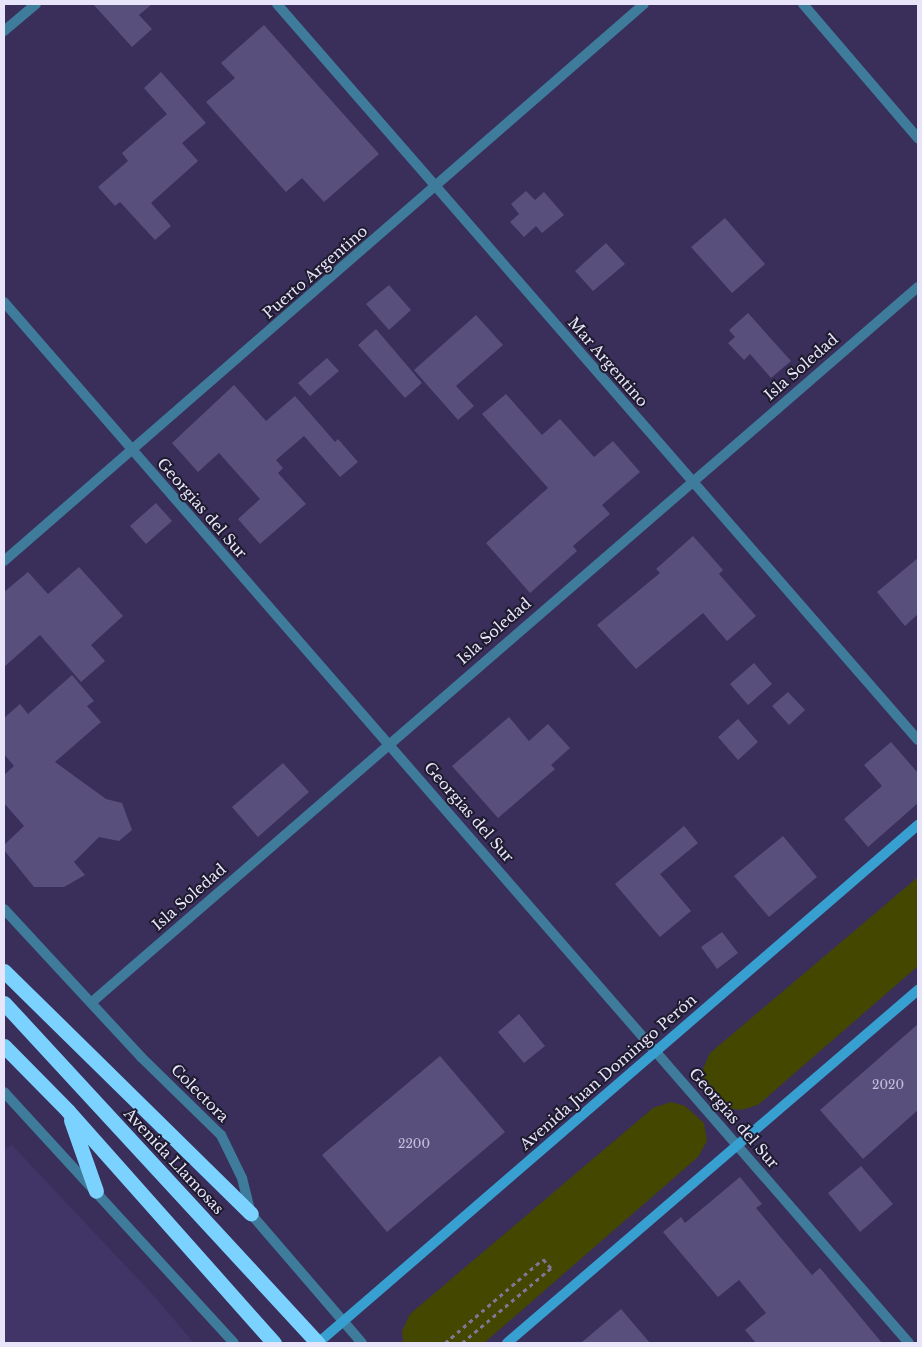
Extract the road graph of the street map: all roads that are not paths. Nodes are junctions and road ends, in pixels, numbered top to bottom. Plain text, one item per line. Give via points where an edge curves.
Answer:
1 (36, 4) edge
2 (277, 4) edge
3 (644, 4) edge
4 (804, 4) edge
5 (4, 31) edge
6 (918, 138) edge
7 (435, 187) junction
8 (918, 287) edge
9 (4, 302) edge
10 (132, 451) junction
11 (692, 481) junction
12 (4, 561) edge
13 (918, 740) edge
14 (388, 742) junction
15 (918, 826) edge
16 (4, 909) edge
17 (4, 971) edge
18 (918, 990) edge
19 (92, 1002) junction
20 (4, 1003) edge
21 (4, 1046) edge
22 (655, 1051) junction
23 (4, 1092) edge
24 (68, 1112) junction
25 (738, 1146) junction
26 (96, 1191) junction
27 (251, 1214) junction
28 (343, 1320) junction
29 (234, 1343) edge
30 (274, 1343) edge
31 (318, 1343) edge
32 (362, 1343) edge
33 (507, 1343) edge
34 (909, 1343) edge

1 - 5 street
2 - 7 street, Mar Argentino
3 - 7 street, Puerto Argentino
4 - 6 street
7 - 10 street, Puerto Argentino
7 - 11 street, Mar Argentino
8 - 11 street, Isla Soledad
9 - 10 street, Georgias del Sur
10 - 12 street, Puerto Argentino
10 - 14 street, Georgias del Sur
11 - 13 street, Mar Argentino
11 - 14 street, Isla Soledad
14 - 19 street, Isla Soledad
14 - 22 street, Georgias del Sur
15 - 22 main road, Avenida Juan Domingo Perón
16 - 19 street, Colectora
17 - 27 highway
18 - 25 main road
19 - 27 street, Colectora via 141,1057 221,1135 242,1178
20 - 31 highway, Avenida Llamosas
21 - 24 highway
22 - 25 street, Georgias del Sur
22 - 28 main road, Avenida Juan Domingo Perón
23 - 26 street
24 - 26 highway
24 - 30 highway
25 - 33 main road
25 - 34 street, Georgias del Sur
26 - 29 street
27 - 28 street, Colectora
28 - 31 main road, Avenida Juan Domingo Perón
28 - 32 street, Colectora

